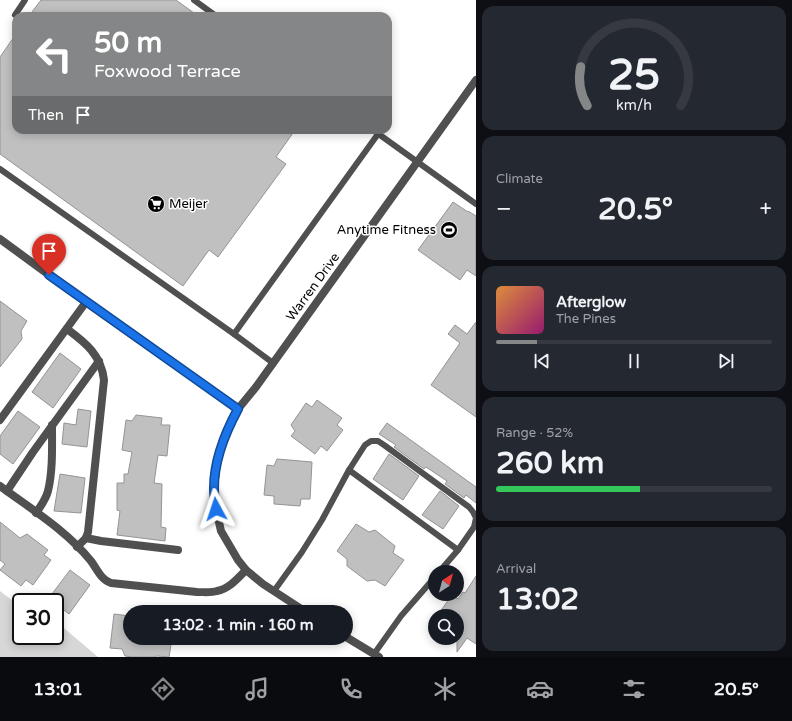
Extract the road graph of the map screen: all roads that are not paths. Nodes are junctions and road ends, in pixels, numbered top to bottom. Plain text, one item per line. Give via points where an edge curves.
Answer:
1 (25, 0) edge
2 (194, 0) edge
3 (17, 12) edge
4 (210, 12) edge
5 (476, 80) edge
6 (374, 134) edge
7 (378, 134) edge
8 (417, 162) junction
9 (0, 169) edge
10 (476, 204) edge
11 (0, 239) edge
12 (86, 302) junction
13 (67, 329) junction
14 (234, 334) junction
15 (99, 361) junction
16 (273, 364) junction
17 (238, 409) junction
18 (0, 420) edge
19 (52, 425) junction
20 (349, 470) junction
21 (4, 489) edge
22 (36, 513) junction
23 (86, 538) junction
24 (77, 546) junction
25 (178, 550) dead end
26 (458, 550) junction
27 (445, 565) edge
28 (246, 570) junction
29 (428, 585) edge
30 (274, 591) junction
31 (295, 605) edge
32 (353, 641) edge
33 (376, 656) edge

1 - 3 lane
2 - 4 lane
5 - 8 street, Warren Drive
6 - 14 lane
7 - 8 lane
8 - 10 lane
8 - 16 street, Warren Drive
9 - 14 lane
11 - 12 street
12 - 13 street
12 - 17 street
13 - 15 street via 86,344
13 - 18 street
14 - 16 lane
15 - 19 street
15 - 23 street via 104,380
16 - 17 street, Warren Drive
17 - 28 street, Warren Drive via 219,453 214,488 221,531
19 - 21 street
19 - 22 street via 50,481 48,492
20 - 26 lane
20 - 26 lane via 365,445 371,441 378,442 469,507 476,518 474,527
20 - 30 lane via 322,520
21 - 22 street
22 - 24 street
23 - 24 street
23 - 25 street
24 - 28 street via 104,579 111,583 211,592 224,589
26 - 27 lane
28 - 30 street, Warren Drive
29 - 33 lane via 401,616
30 - 31 street, Warren Drive
32 - 33 street

